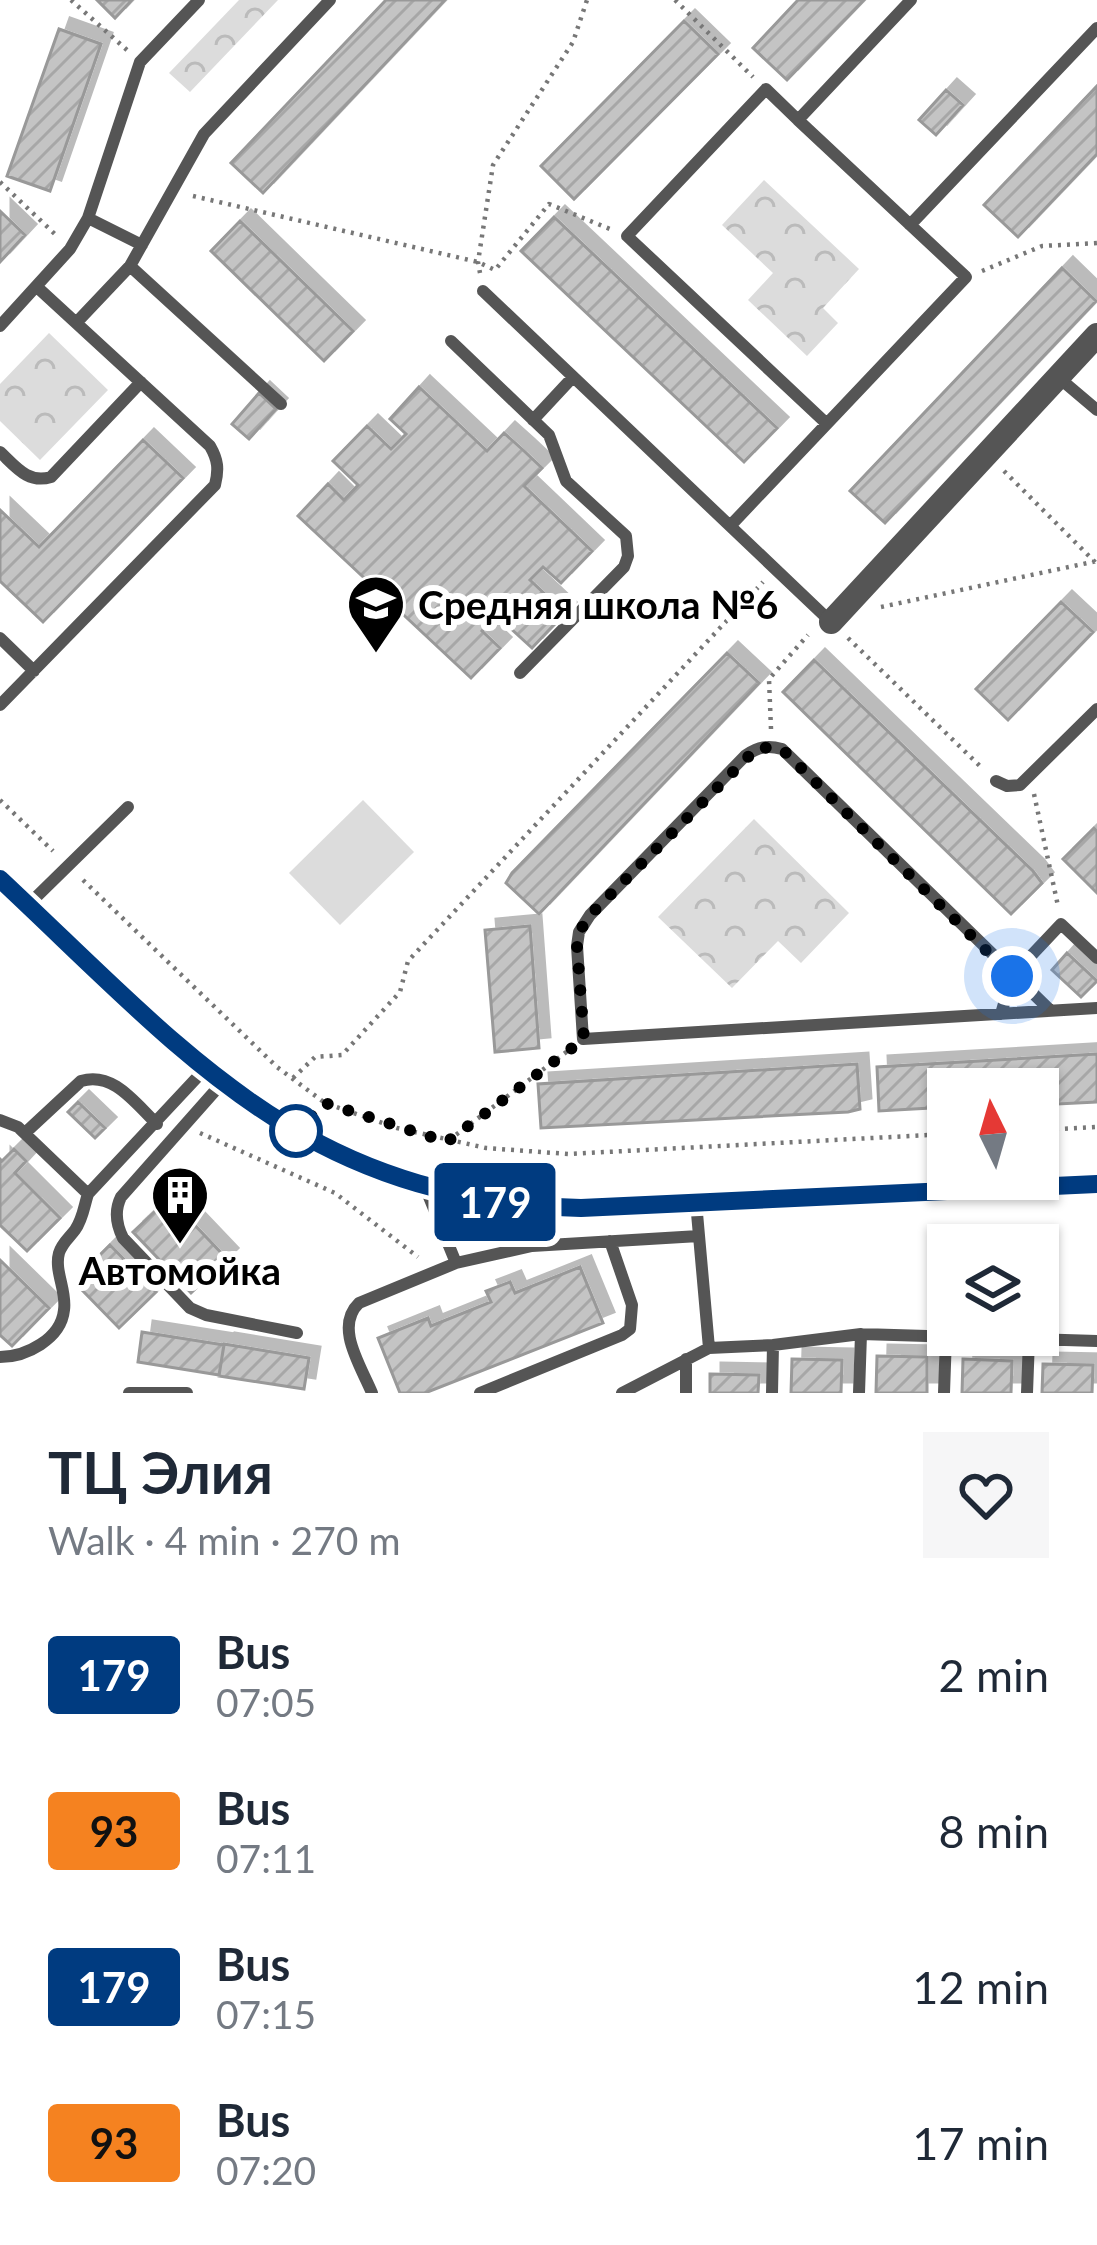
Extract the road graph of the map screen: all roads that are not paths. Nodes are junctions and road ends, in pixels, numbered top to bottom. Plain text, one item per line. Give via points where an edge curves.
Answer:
1 (199, 0) edge
2 (330, 0) edge
3 (911, 0) edge
4 (1097, 28) edge
5 (798, 120) junction
6 (88, 218) junction
7 (910, 225) junction
8 (142, 245) junction
9 (130, 266) junction
10 (38, 287) junction
11 (483, 291) road end
12 (76, 323) junction
13 (0, 326) edge
14 (1097, 335) edge
15 (451, 341) dead end
16 (573, 377) junction
17 (1058, 377) junction
18 (141, 382) junction
19 (281, 404) dead end
20 (1097, 410) edge
21 (533, 420) junction
22 (827, 424) junction
23 (0, 452) edge
24 (730, 526) junction
25 (828, 619) joint
26 (0, 638) edge
27 (34, 671) junction
28 (520, 673) dead end
29 (0, 706) edge
30 (1097, 710) edge
31 (996, 781) road end
32 (128, 807) dead end
33 (0, 879) edge
34 (28, 905) junction
35 (1097, 958) edge
36 (1012, 976) junction
37 (1097, 1008) edge
38 (1051, 1011) junction
39 (1001, 1014) junction
40 (213, 1077) junction
41 (0, 1120) edge
42 (157, 1124) junction
43 (25, 1133) junction
44 (1097, 1184) edge
45 (425, 1187) junction
46 (88, 1194) junction
47 (696, 1202) junction
48 (699, 1236) junction
49 (610, 1240) junction
50 (456, 1263) junction
51 (297, 1333) dead end
52 (861, 1334) junction
53 (927, 1336) edge
54 (1059, 1339) edge
55 (1097, 1340) edge
56 (773, 1345) junction
57 (709, 1348) junction
58 (945, 1356) edge
59 (1028, 1356) edge
60 (0, 1357) edge
61 (686, 1359) junction
62 (129, 1393) edge
63 (140, 1393) edge
64 (188, 1393) edge
65 (372, 1393) edge
66 (480, 1393) edge
67 (622, 1393) edge
68 (686, 1393) edge
69 (772, 1393) edge
70 (859, 1393) edge
71 (944, 1393) edge
72 (1027, 1393) edge

1 - 6 lane via 140,62
2 - 8 lane via 204,134
3 - 5 lane
4 - 7 lane
5 - 7 lane
5 - 22 lane via 766,89 628,236
6 - 8 lane
6 - 10 lane
7 - 22 lane via 966,277
8 - 9 lane
9 - 12 lane
9 - 19 lane
10 - 12 lane
10 - 13 lane
11 - 16 lane
12 - 18 lane
14 - 17 street
15 - 21 lane
16 - 21 lane
16 - 24 lane
17 - 20 lane
17 - 25 street
18 - 23 lane via 51,477 25,476
18 - 27 lane via 211,446 215,485
21 - 28 lane via 548,435 566,481 626,536 628,556
22 - 24 lane
24 - 25 lane
26 - 27 lane
27 - 29 lane
30 - 31 lane via 1031,777 1007,786
32 - 34 lane
33 - 34 street
34 - 40 street
35 - 36 lane via 1061,924
36 - 38 lane
36 - 39 lane
36 - 39 lane via 772,747 746,755 579,932 584,1039
37 - 38 lane
38 - 39 lane
40 - 42 lane
40 - 45 street via 316,1144
40 - 51 lane via 184,1126 121,1197 123,1238 190,1308
41 - 43 lane
42 - 43 lane via 113,1083 92,1078
42 - 46 lane
43 - 46 lane
44 - 47 street
45 - 47 street via 544,1207
45 - 50 lane
46 - 60 lane via 57,1259 61,1322 27,1353
47 - 48 lane
48 - 49 lane
48 - 57 lane
49 - 50 lane
49 - 66 lane via 632,1305 630,1329
50 - 65 lane via 352,1310 348,1334
52 - 53 lane
52 - 56 lane
52 - 70 lane
54 - 55 lane
56 - 57 lane
56 - 69 lane
57 - 61 lane
58 - 71 lane
59 - 72 lane
61 - 67 lane
61 - 68 lane
62 - 63 lane
63 - 64 lane

